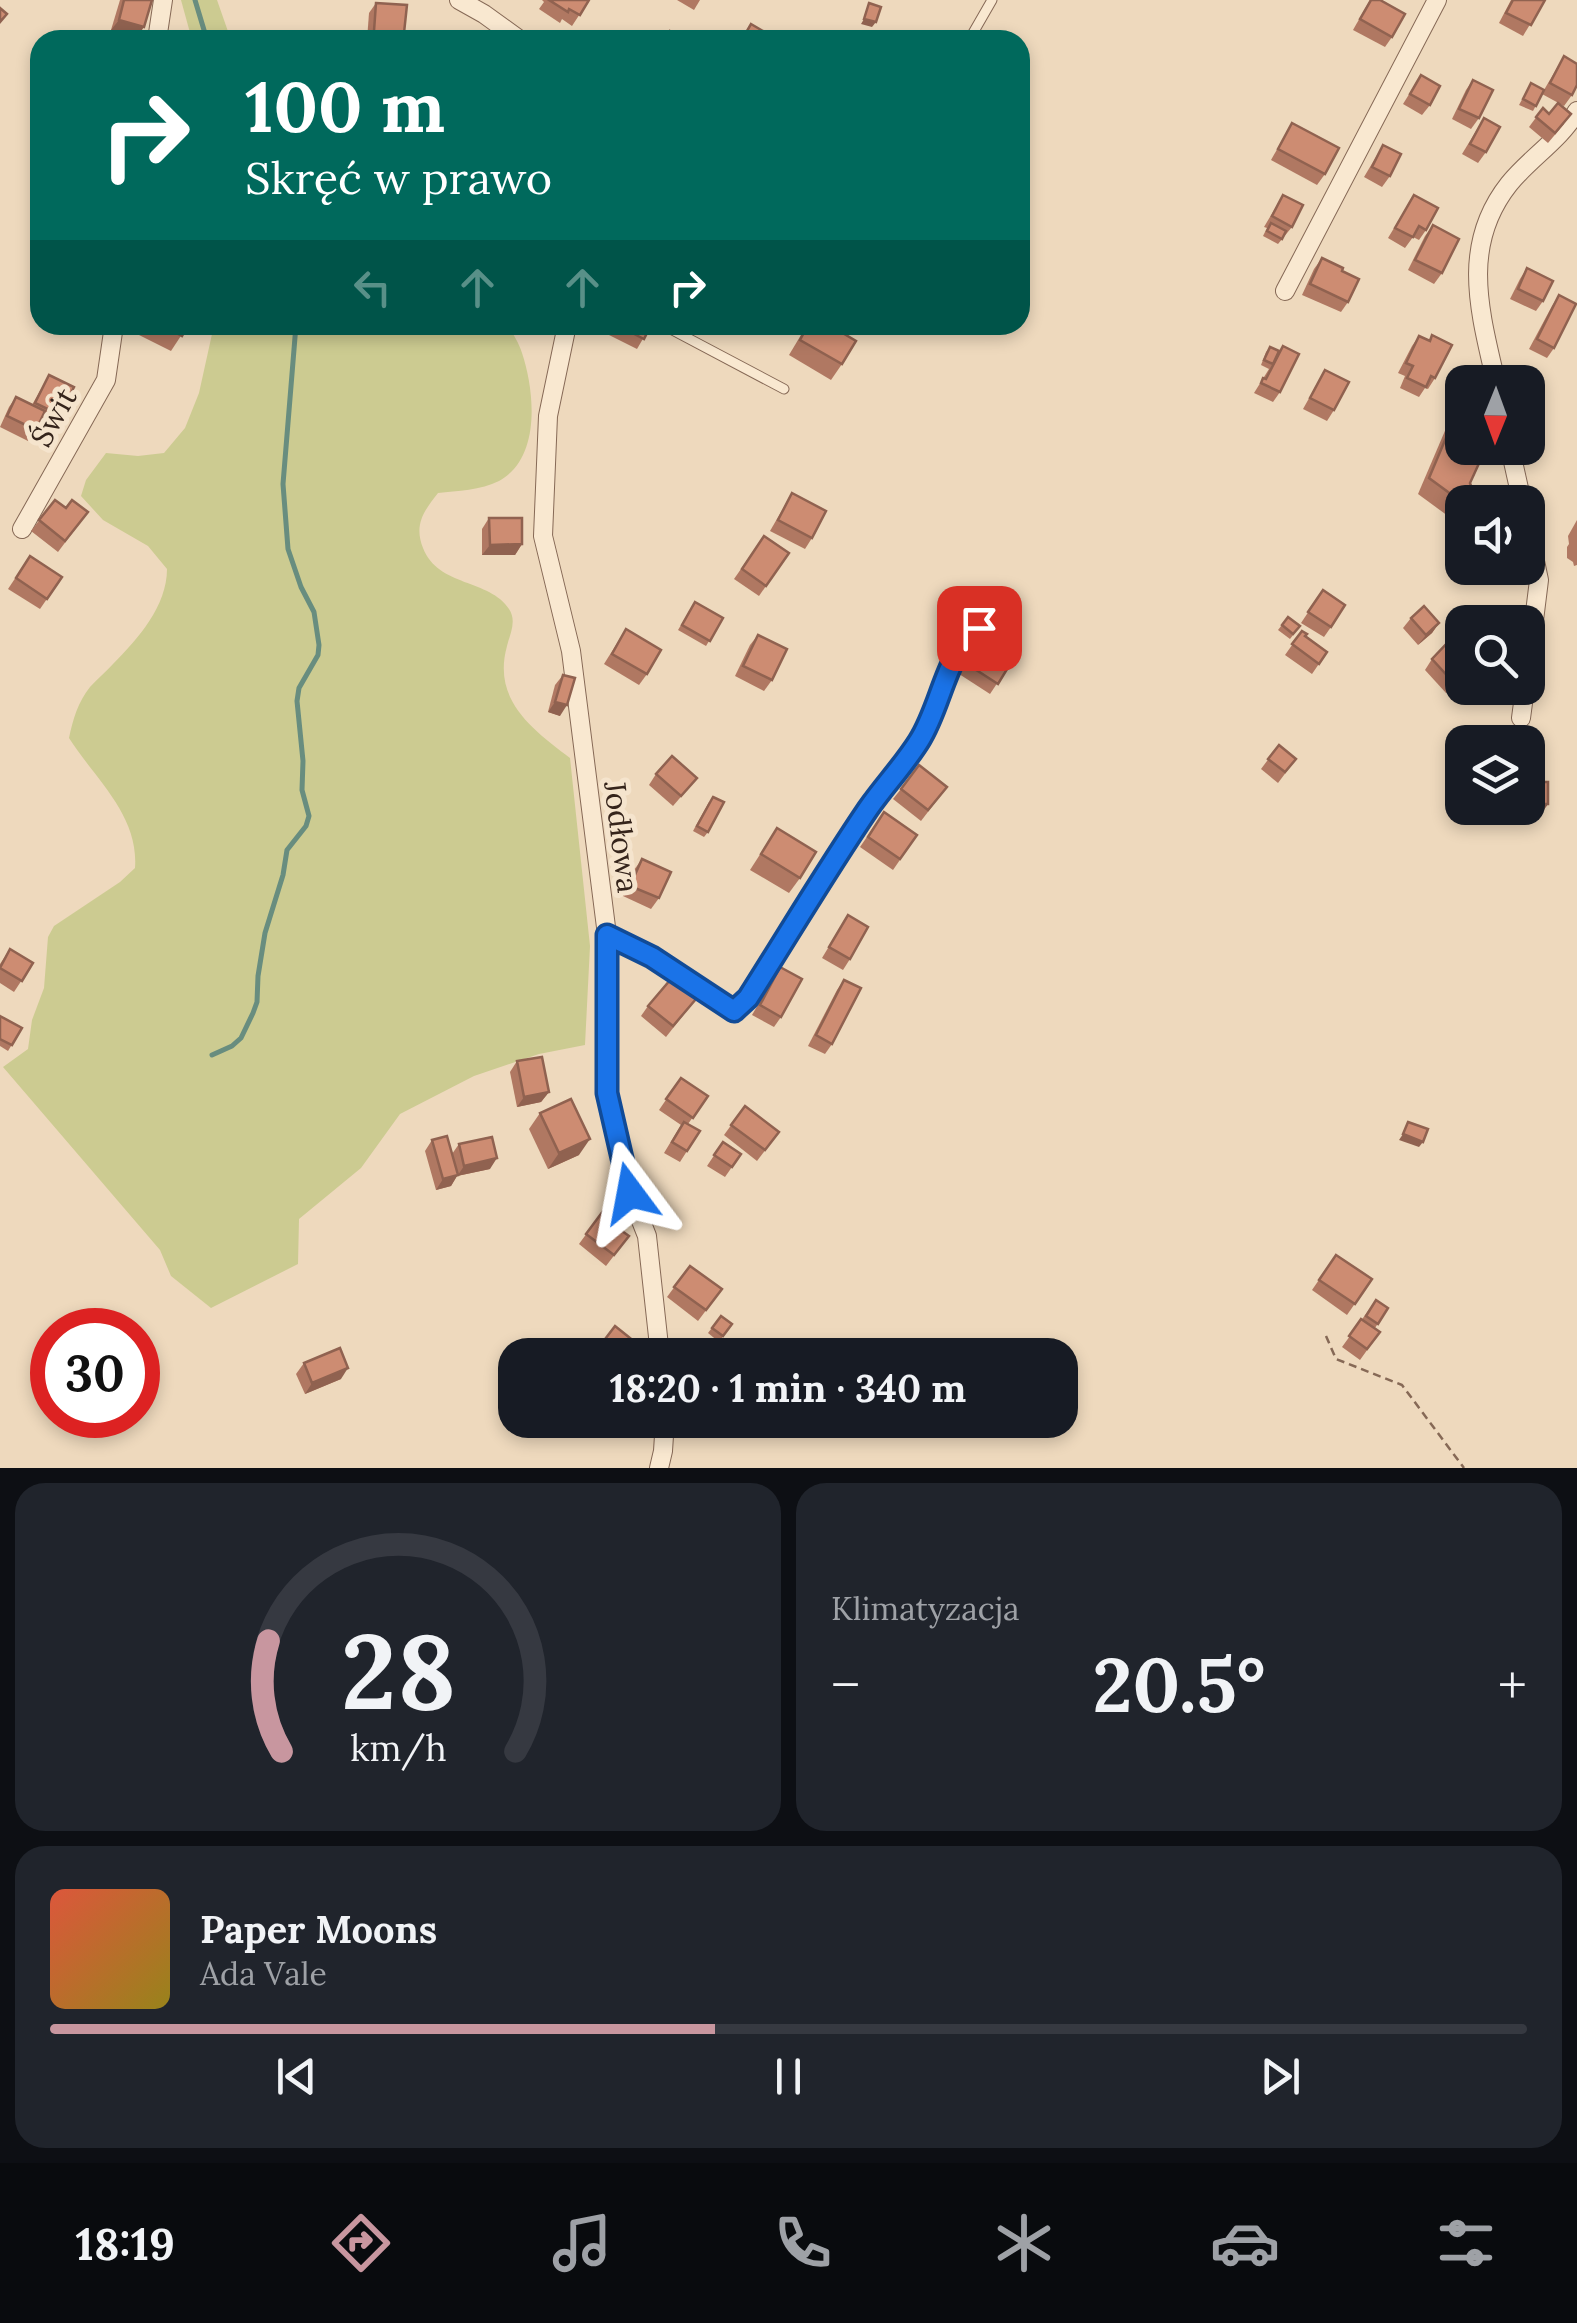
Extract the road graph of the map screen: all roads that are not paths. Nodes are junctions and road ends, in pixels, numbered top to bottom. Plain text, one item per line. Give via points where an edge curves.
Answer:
1 (163, 0) edge
2 (459, 0) edge
3 (992, 0) edge
4 (1437, 0) edge
5 (159, 30) edge
6 (506, 30) edge
7 (974, 30) edge
8 (1577, 111) edge
9 (1284, 291) dead end
10 (113, 335) edge
11 (565, 335) edge
12 (682, 335) edge
13 (1492, 365) edge
14 (784, 389) dead end
15 (22, 529) dead end
16 (979, 628) dead end
17 (1523, 705) edge
18 (1522, 718) dead end
19 (607, 935) junction
20 (658, 1338) edge
21 (664, 1438) edge
22 (659, 1468) edge

1 - 5 street
2 - 6 street
3 - 7 lane
4 - 9 street
8 - 13 street via 1486,219 1478,303
10 - 15 street, Świt via 106,380
11 - 19 street, Jodłowa via 548,416 543,536 571,651
12 - 14 lane
16 - 19 street via 964,638 918,743 734,1011
17 - 18 street
19 - 20 street, Jodłowa via 607,1093 647,1236
21 - 22 street

